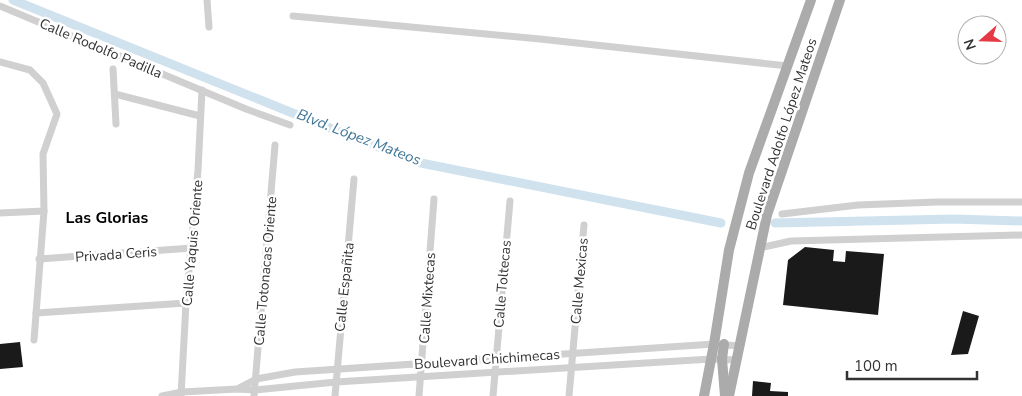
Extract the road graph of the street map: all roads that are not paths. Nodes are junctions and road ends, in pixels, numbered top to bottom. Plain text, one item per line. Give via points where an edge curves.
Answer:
1 (207, 0) edge
2 (811, 0) edge
3 (840, 0) edge
4 (0, 6) edge
5 (292, 16) dead end
6 (209, 27) dead end
7 (0, 62) edge
8 (788, 66) junction
9 (112, 69) dead end
10 (202, 90) junction
11 (115, 94) junction
12 (200, 116) junction
13 (116, 124) dead end
14 (290, 125) dead end
15 (275, 145) dead end
16 (354, 179) dead end
17 (434, 199) dead end
18 (510, 201) dead end
19 (1022, 202) edge
20 (44, 211) junction
21 (0, 213) edge
22 (782, 214) dead end
23 (584, 225) dead end
24 (1022, 235) edge
25 (192, 248) junction
26 (759, 248) junction
27 (39, 260) junction
28 (186, 303) junction
29 (36, 313) junction
30 (34, 340) dead end
31 (719, 344) junction
32 (740, 346) junction
33 (572, 353) junction
34 (711, 358) junction
35 (495, 359) junction
36 (722, 359) junction
37 (736, 360) junction
38 (422, 364) junction
39 (571, 368) junction
40 (336, 370) junction
41 (494, 373) junction
42 (420, 377) junction
43 (256, 379) junction
44 (336, 382) junction
45 (237, 389) junction
46 (254, 393) edge
47 (182, 394) edge
48 (162, 396) edge
49 (335, 396) edge
50 (419, 396) edge
51 (493, 396) edge
52 (569, 396) edge
53 (704, 396) edge
54 (727, 396) edge

1 - 6 street
2 - 8 main road, Boulevard Adolfo López Mateos
3 - 26 main road, Boulevard Adolfo López Mateos via 774,194
4 - 10 street, Calle Rodolfo Padilla
5 - 8 street
7 - 20 street via 30,70 43,83 57,114 43,154
8 - 31 main road, Boulevard Adolfo López Mateos via 746,183 729,250
9 - 11 street
10 - 12 street, Calle Yaquis Oriente
10 - 14 street, Calle Rodolfo Padilla
11 - 12 street
11 - 13 street
12 - 25 street, Calle Yaquis Oriente
15 - 43 street, Calle Totonacas Oriente
16 - 40 street, Calle Españita
17 - 38 street, Calle Mixtecas
18 - 35 street, Calle Toltecas
19 - 22 street via 858,205
20 - 21 street
20 - 27 street
23 - 33 street, Calle Mexicas
24 - 26 street via 791,241
25 - 27 street, Privada Ceris
25 - 28 street, Calle Yaquis Oriente
26 - 32 main road, Boulevard Adolfo López Mateos
27 - 29 street
28 - 29 street
28 - 47 street, Calle Yaquis Oriente
29 - 30 street
31 - 32 street, Boulevard Chichimecas
31 - 33 street, Boulevard Chichimecas
31 - 34 main road, Boulevard Adolfo López Mateos
31 - 36 main road
32 - 37 main road, Boulevard Adolfo López Mateos
33 - 35 street, Boulevard Chichimecas
33 - 39 street, Calle Mexicas
34 - 36 street, Boulevard Chichimecas
34 - 39 street, Boulevard Chichimecas
34 - 53 main road, Boulevard Adolfo López Mateos
35 - 38 street, Boulevard Chichimecas
35 - 41 street, Calle Toltecas
36 - 37 street, Boulevard Chichimecas
36 - 54 main road
37 - 54 main road, Boulevard Adolfo López Mateos
38 - 40 street, Boulevard Chichimecas
38 - 42 street, Calle Mixtecas
39 - 41 street, Boulevard Chichimecas
39 - 52 street, Calle Mexicas
40 - 43 street, Boulevard Chichimecas
40 - 44 street, Calle Españita
41 - 42 street, Boulevard Chichimecas
41 - 51 street, Calle Toltecas
42 - 44 street, Boulevard Chichimecas
42 - 50 street, Calle Mixtecas
43 - 45 street, Boulevard Chichimecas
43 - 46 street, Calle Totonacas Oriente
44 - 46 street, Boulevard Chichimecas
44 - 49 street, Calle Españita
45 - 46 street, Boulevard Chichimecas
45 - 47 street, Boulevard Chichimecas
47 - 48 street, Boulevard Chichimecas

